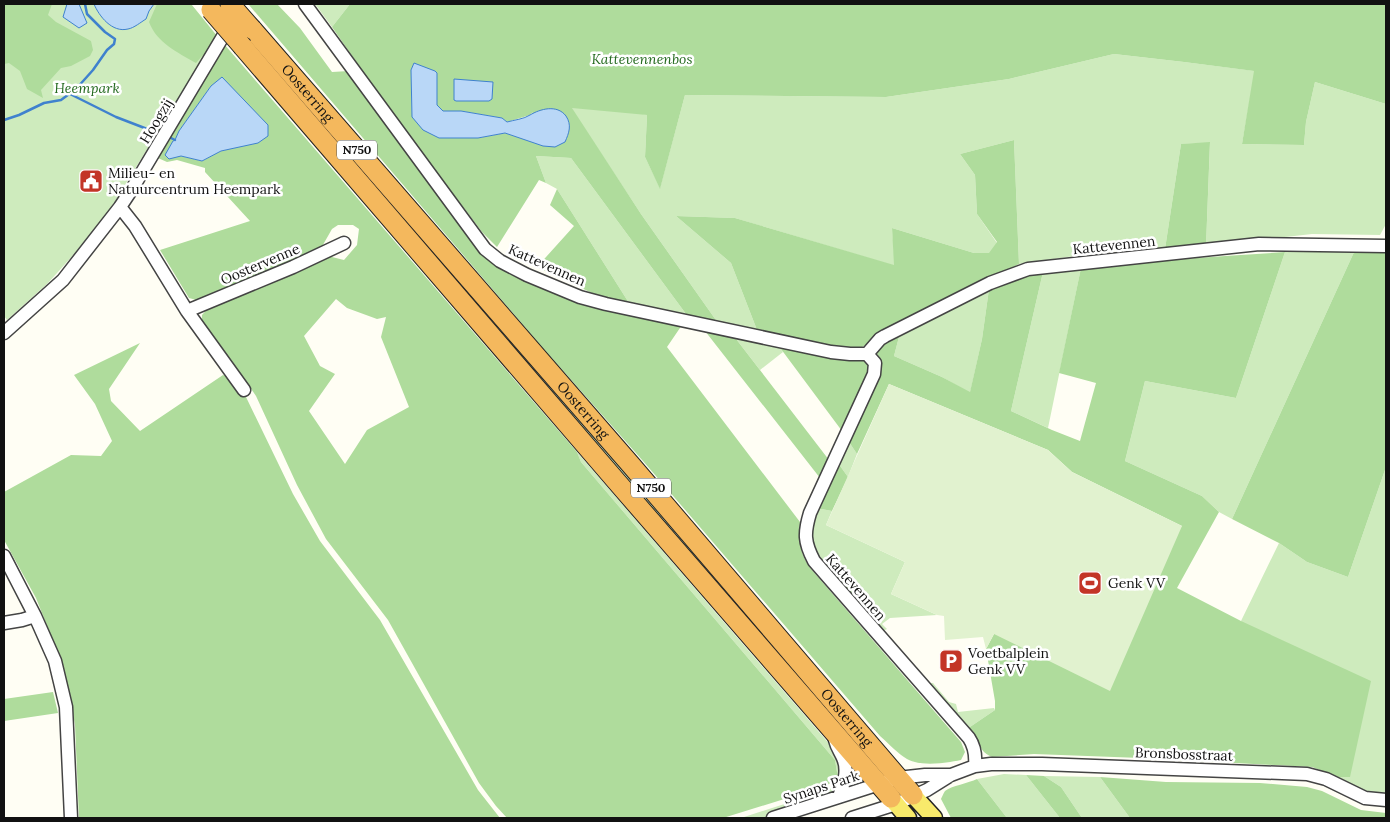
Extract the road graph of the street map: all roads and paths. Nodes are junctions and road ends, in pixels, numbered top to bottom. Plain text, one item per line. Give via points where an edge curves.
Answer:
1 (230, 4) edge
2 (242, 4) edge
3 (305, 4) edge
4 (209, 7) edge
5 (120, 207) junction
6 (344, 243) dead end
7 (1386, 246) edge
8 (187, 311) junction
9 (4, 333) edge
10 (867, 354) junction
11 (244, 390) dead end
12 (4, 556) edge
13 (35, 616) junction
14 (4, 623) edge
15 (833, 733) junction
16 (975, 766) junction
17 (951, 775) junction
18 (898, 778) junction
19 (878, 784) junction
20 (913, 795) junction
21 (839, 797) junction
22 (1386, 800) edge
23 (893, 801) junction
24 (71, 818) edge
25 (773, 818) edge
26 (852, 818) edge
27 (908, 818) edge
28 (934, 818) edge

1 - 18 highway, Oosterring / N750, bridge
2 - 5 street, Hoogzij
3 - 10 street, Kattevennen via 486,249 500,261 580,297 606,304 831,352
4 - 15 highway, Oosterring / N750, bridge
5 - 8 street
5 - 9 street, Hoogzij via 63,280
6 - 8 street, Oostervenne
7 - 10 street, Kattevennen via 1259,244 1028,269 990,283 885,336
8 - 11 street
10 - 16 street, Kattevennen via 875,363 874,374 810,513 806,526 807,548 814,562 969,738 975,750
12 - 13 street
13 - 14 street
13 - 24 street via 55,661 66,707
15 - 19 highway, Oosterring / N750
15 - 21 street, Oosterring via 836,748 846,766
16 - 17 street
16 - 22 street, Bronsbosstraat via 1042,764 1307,774 1326,779 1365,798
17 - 18 street
17 - 20 street
18 - 19 street, Synaps Park
18 - 20 highway, Oosterring / N750
19 - 21 street, Synaps Park
19 - 23 highway, Oosterring / N750
20 - 23 street
20 - 28 main road, Oosterring / N750
21 - 25 street, Synaps Park
23 - 26 street
23 - 27 main road, Oosterring / N750

